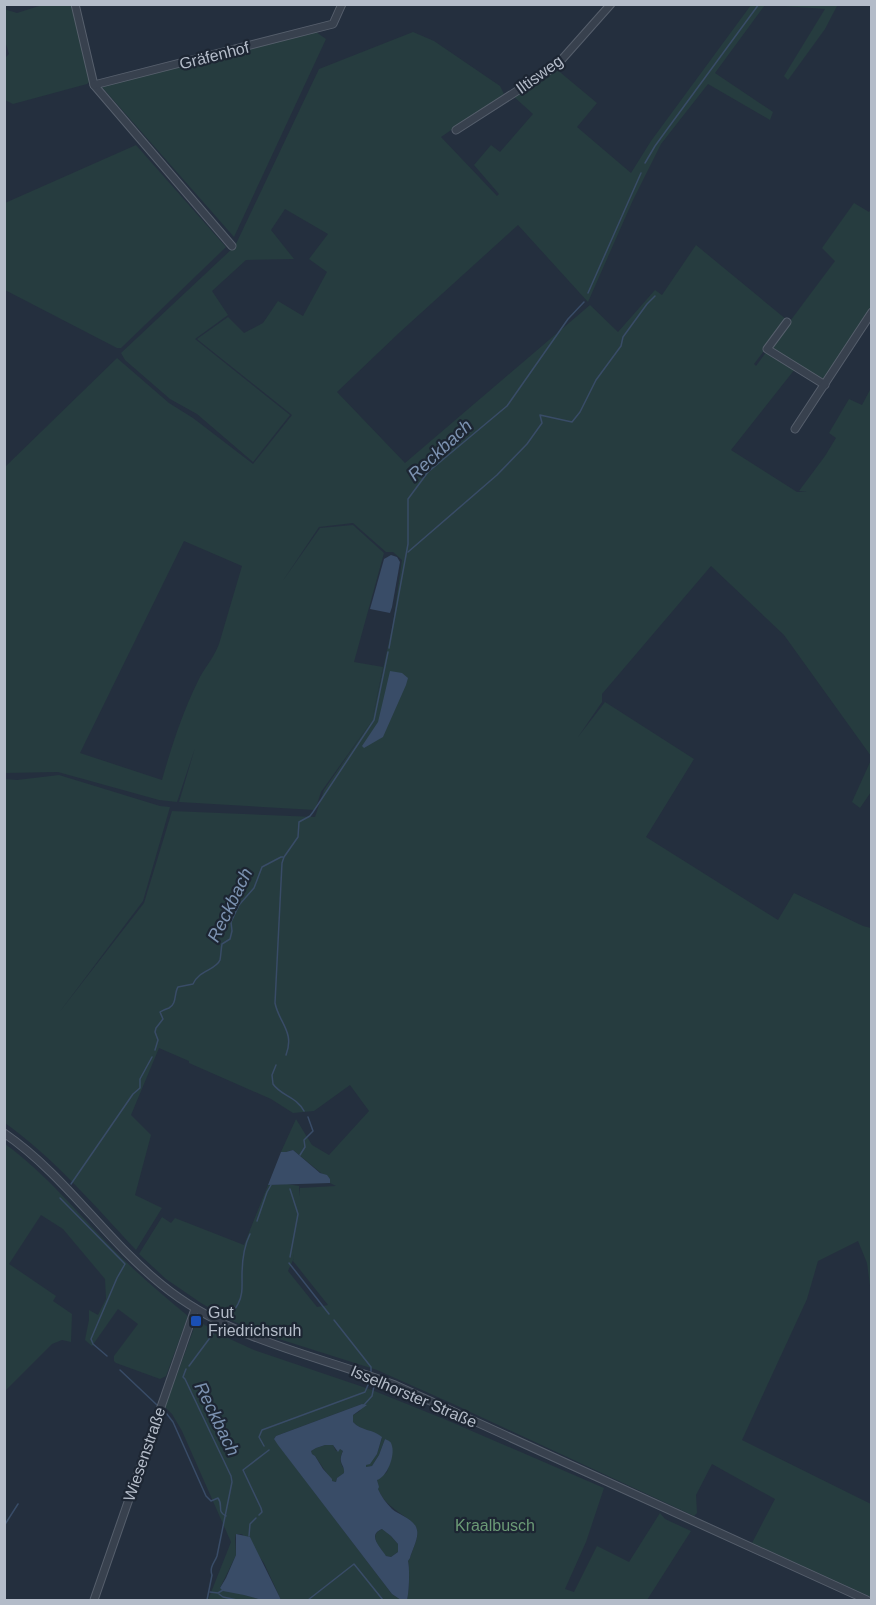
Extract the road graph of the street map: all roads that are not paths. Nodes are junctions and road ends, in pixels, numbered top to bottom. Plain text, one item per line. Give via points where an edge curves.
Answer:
1 (75, 4) edge
2 (342, 4) edge
3 (611, 4) edge
4 (94, 86) junction
5 (456, 130) dead end
6 (232, 246) dead end
7 (872, 312) edge
8 (787, 322) dead end
9 (825, 385) junction
10 (795, 429) dead end
11 (4, 1133) edge
12 (195, 1309) junction
13 (94, 1600) edge
14 (867, 1600) edge

1 - 4 street
2 - 4 street, Gräfenhof via 333,24
3 - 5 street, Iltisweg via 556,66
4 - 6 street
7 - 9 street
8 - 9 street via 767,349
9 - 10 street
11 - 12 street, Isselhorster Straße via 41,1162 148,1273
12 - 13 street, Wiesenstraße
12 - 14 street, Isselhorster Straße via 266,1343 395,1385

